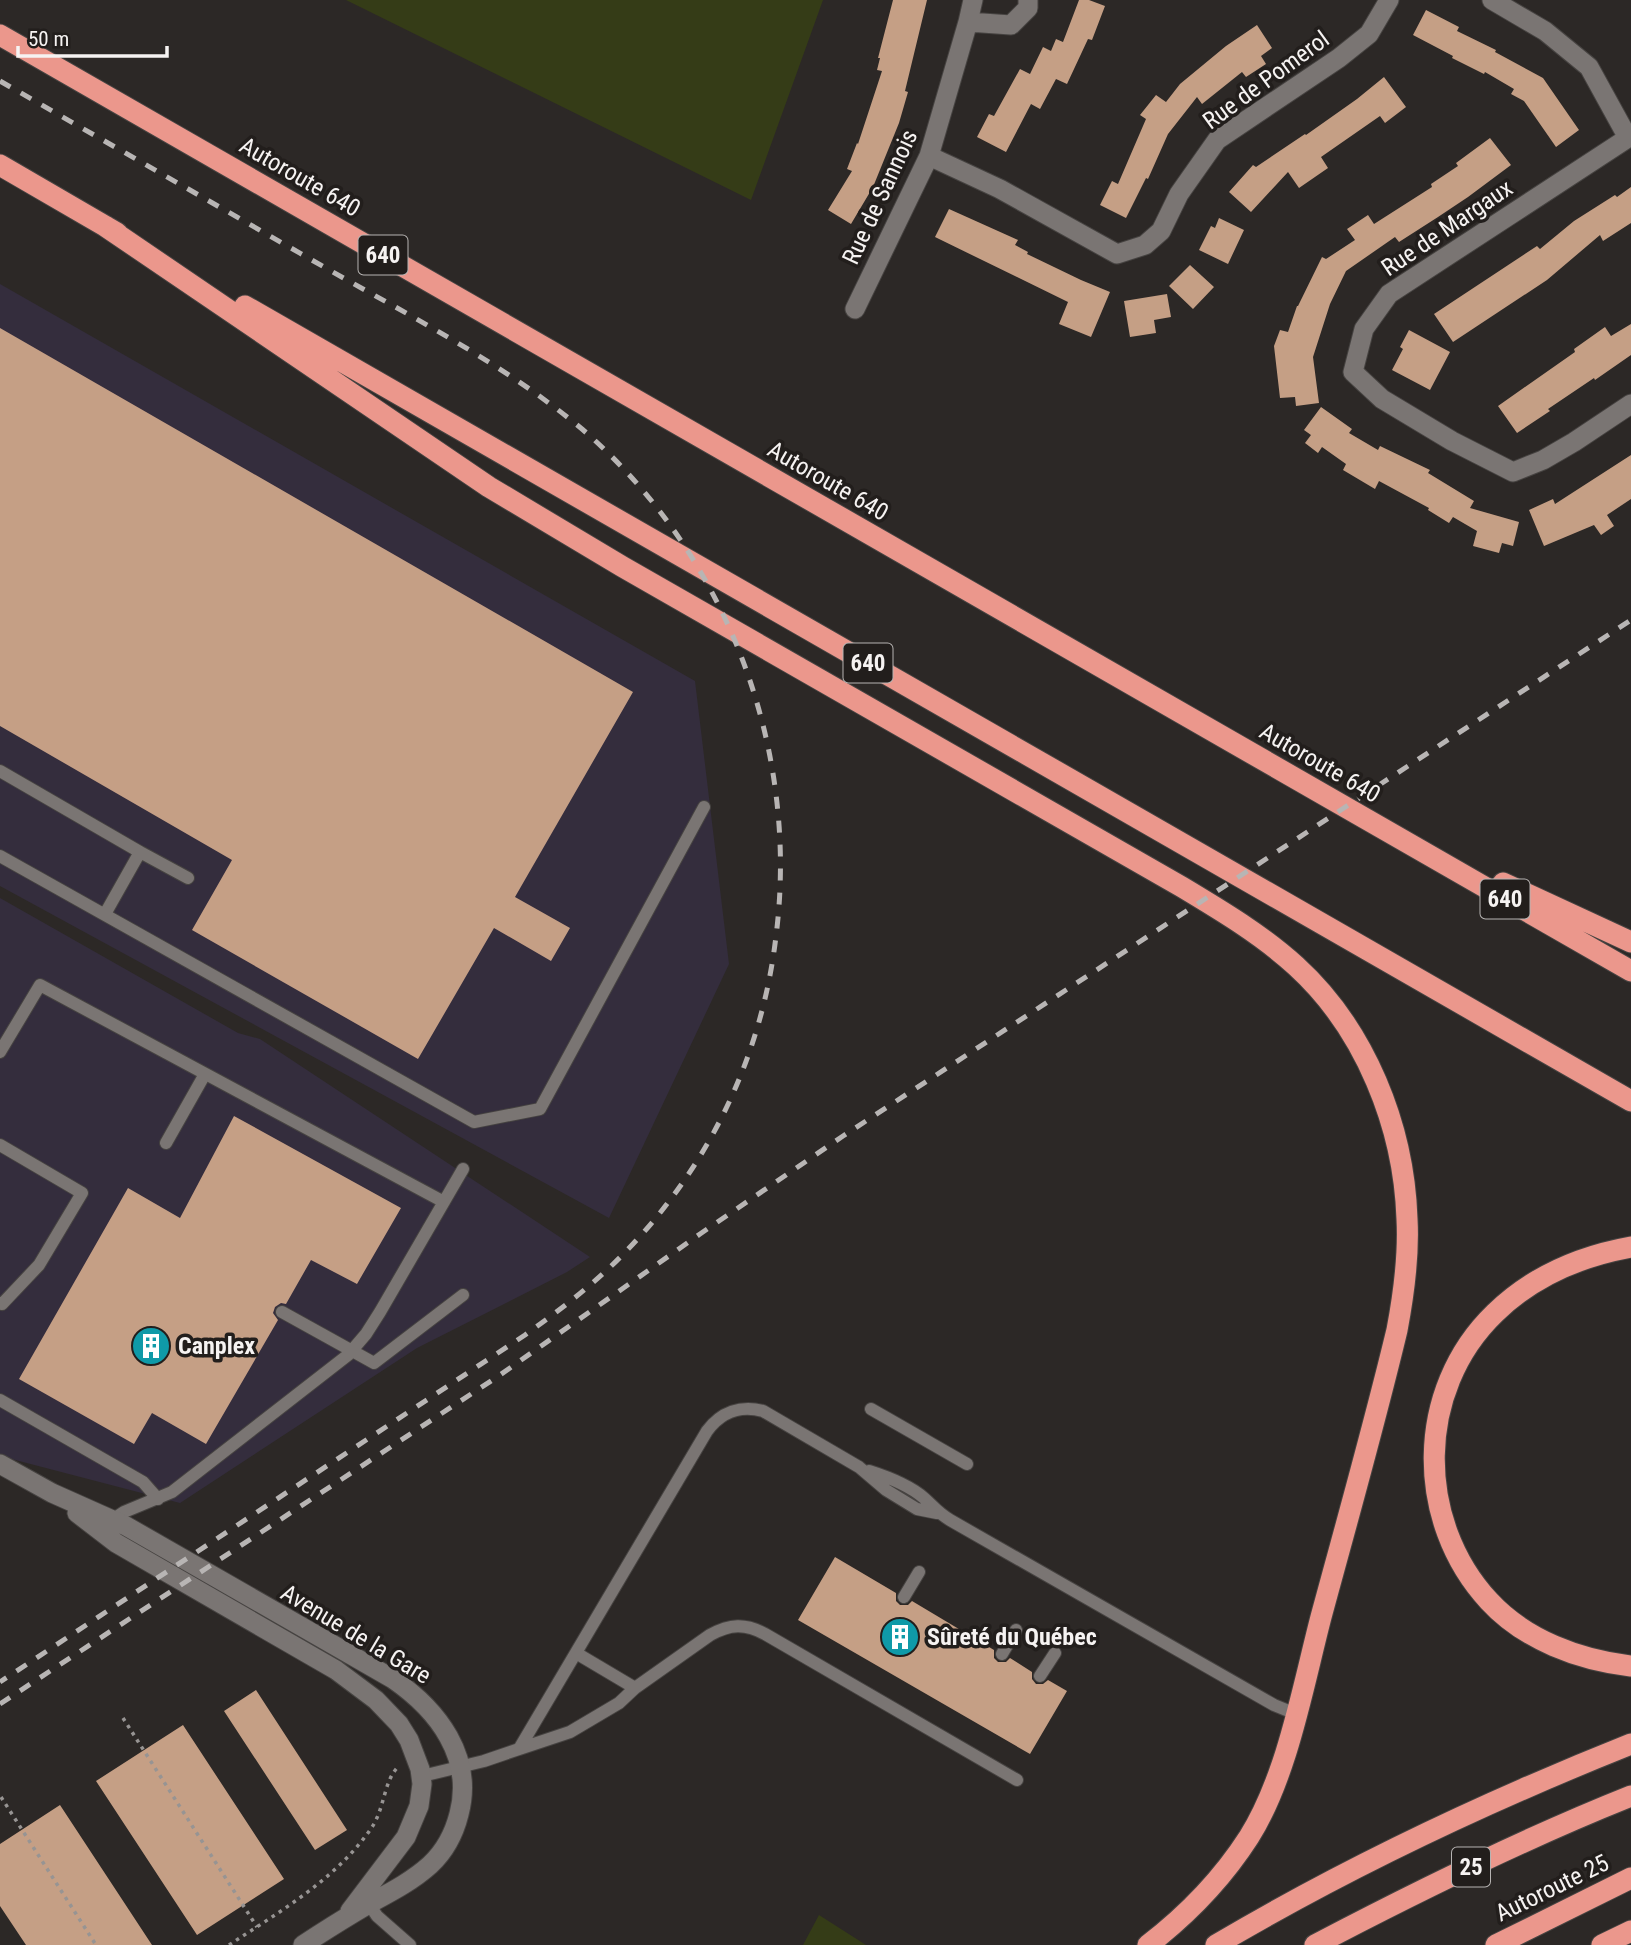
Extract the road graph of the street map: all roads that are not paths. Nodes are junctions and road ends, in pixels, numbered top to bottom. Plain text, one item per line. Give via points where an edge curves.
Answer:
1 (973, 0) edge
2 (1028, 0) edge
3 (1389, 0) edge
4 (1492, 0) edge
5 (968, 22) junction
6 (0, 35) edge
7 (1630, 137) edge
8 (929, 156) junction
9 (0, 165) edge
10 (105, 226) junction
11 (855, 309) dead end
12 (1631, 404) edge
13 (0, 771) edge
14 (704, 807) dead end
15 (1380, 827) junction
16 (140, 852) junction
17 (0, 856) edge
18 (188, 878) dead end
19 (104, 914) junction
20 (1631, 942) edge
21 (1631, 971) edge
22 (0, 1052) edge
23 (205, 1074) junction
24 (1631, 1101) edge
25 (166, 1143) dead end
26 (0, 1145) edge
27 (463, 1169) dead end
28 (444, 1202) junction
29 (1631, 1247) edge
30 (463, 1295) dead end
31 (0, 1303) edge
32 (282, 1312) dead end
33 (352, 1351) junction
34 (0, 1400) edge
35 (871, 1409) dead end
36 (0, 1464) edge
37 (967, 1464) dead end
38 (158, 1499) junction
39 (109, 1528) junction
40 (919, 1572) dead end
41 (904, 1597) dead end
42 (1016, 1630) dead end
43 (576, 1653) junction
44 (1055, 1653) dead end
45 (1002, 1654) dead end
46 (1631, 1666) edge
47 (1040, 1676) dead end
48 (635, 1688) junction
49 (1296, 1714) junction
50 (1631, 1744) edge
51 (519, 1749) junction
52 (460, 1767) junction
53 (422, 1776) junction
54 (1017, 1780) dead end
55 (1631, 1796) edge
56 (1631, 1878) edge
57 (369, 1904) junction
58 (345, 1918) junction
59 (1631, 1931) edge
60 (303, 1945) edge
61 (410, 1945) edge
62 (1148, 1945) edge
63 (1216, 1945) edge
64 (1315, 1945) edge
65 (1496, 1945) edge
66 (1602, 1945) edge

1 - 5 street, Rue de Sannois
2 - 5 street via 1028,8 1011,26
3 - 8 street, Rue de Pomerol via 1369,34 1217,140 1179,194 1161,231 1146,245 1117,254 1000,189
4 - 7 street via 1545,31 1589,67
5 - 8 street, Rue de Sannois
6 - 15 highway, Autoroute 640 / 640
7 - 12 street, Rue de Margaux via 1389,294 1364,329 1353,372 1382,399 1513,472 1543,460
8 - 11 street, Rue de Sannois
9 - 10 highway, 640
10 - 24 highway, 640
10 - 49 highway via 489,487 1223,912 1281,953 1326,999 1353,1037 1386,1105 1403,1173 1408,1241 1395,1340
13 - 16 lane
14 - 19 lane via 540,1109 474,1122
15 - 20 highway
15 - 21 highway, Autoroute 640 / 640
16 - 18 lane
16 - 19 lane
17 - 19 lane
22 - 23 lane via 40,985
23 - 25 lane
23 - 28 lane
26 - 31 lane via 82,1194 38,1265
27 - 28 lane
28 - 33 lane
29 - 46 highway via 1562,1268 1525,1288 1493,1314 1469,1343 1450,1378 1438,1414 1433,1451 1438,1503 1449,1539 1490,1602 1516,1624 1557,1647
30 - 33 lane via 374,1363
32 - 33 lane
33 - 38 lane
34 - 38 lane via 143,1482
35 - 37 lane
36 - 39 street, Avenue de la Gare
38 - 39 lane via 124,1512
39 - 52 street, Avenue de la Gare via 405,1688 441,1725
39 - 53 street, Avenue de la Gare via 116,1543 359,1686 399,1724
40 - 41 lane
42 - 45 lane
43 - 48 lane
43 - 49 lane via 707,1431 722,1416 742,1409 763,1412 859,1467 918,1509 937,1513
43 - 51 lane
44 - 47 lane
48 - 51 lane via 570,1732
48 - 54 lane via 710,1634 730,1626 747,1626
49 - 62 highway via 1271,1792 1250,1836 1208,1891
50 - 63 highway via 1413,1841
51 - 52 lane
52 - 53 lane
52 - 57 street, Avenue de la Gare via 461,1804 449,1842 420,1873
53 - 58 street, Avenue de la Gare via 419,1806 408,1832
55 - 64 highway, Autoroute 25 / 25 via 1432,1885
56 - 65 highway, Autoroute 25
57 - 58 street, Avenue de la Gare
57 - 61 lane
58 - 60 street, Avenue de la Gare
59 - 66 highway

